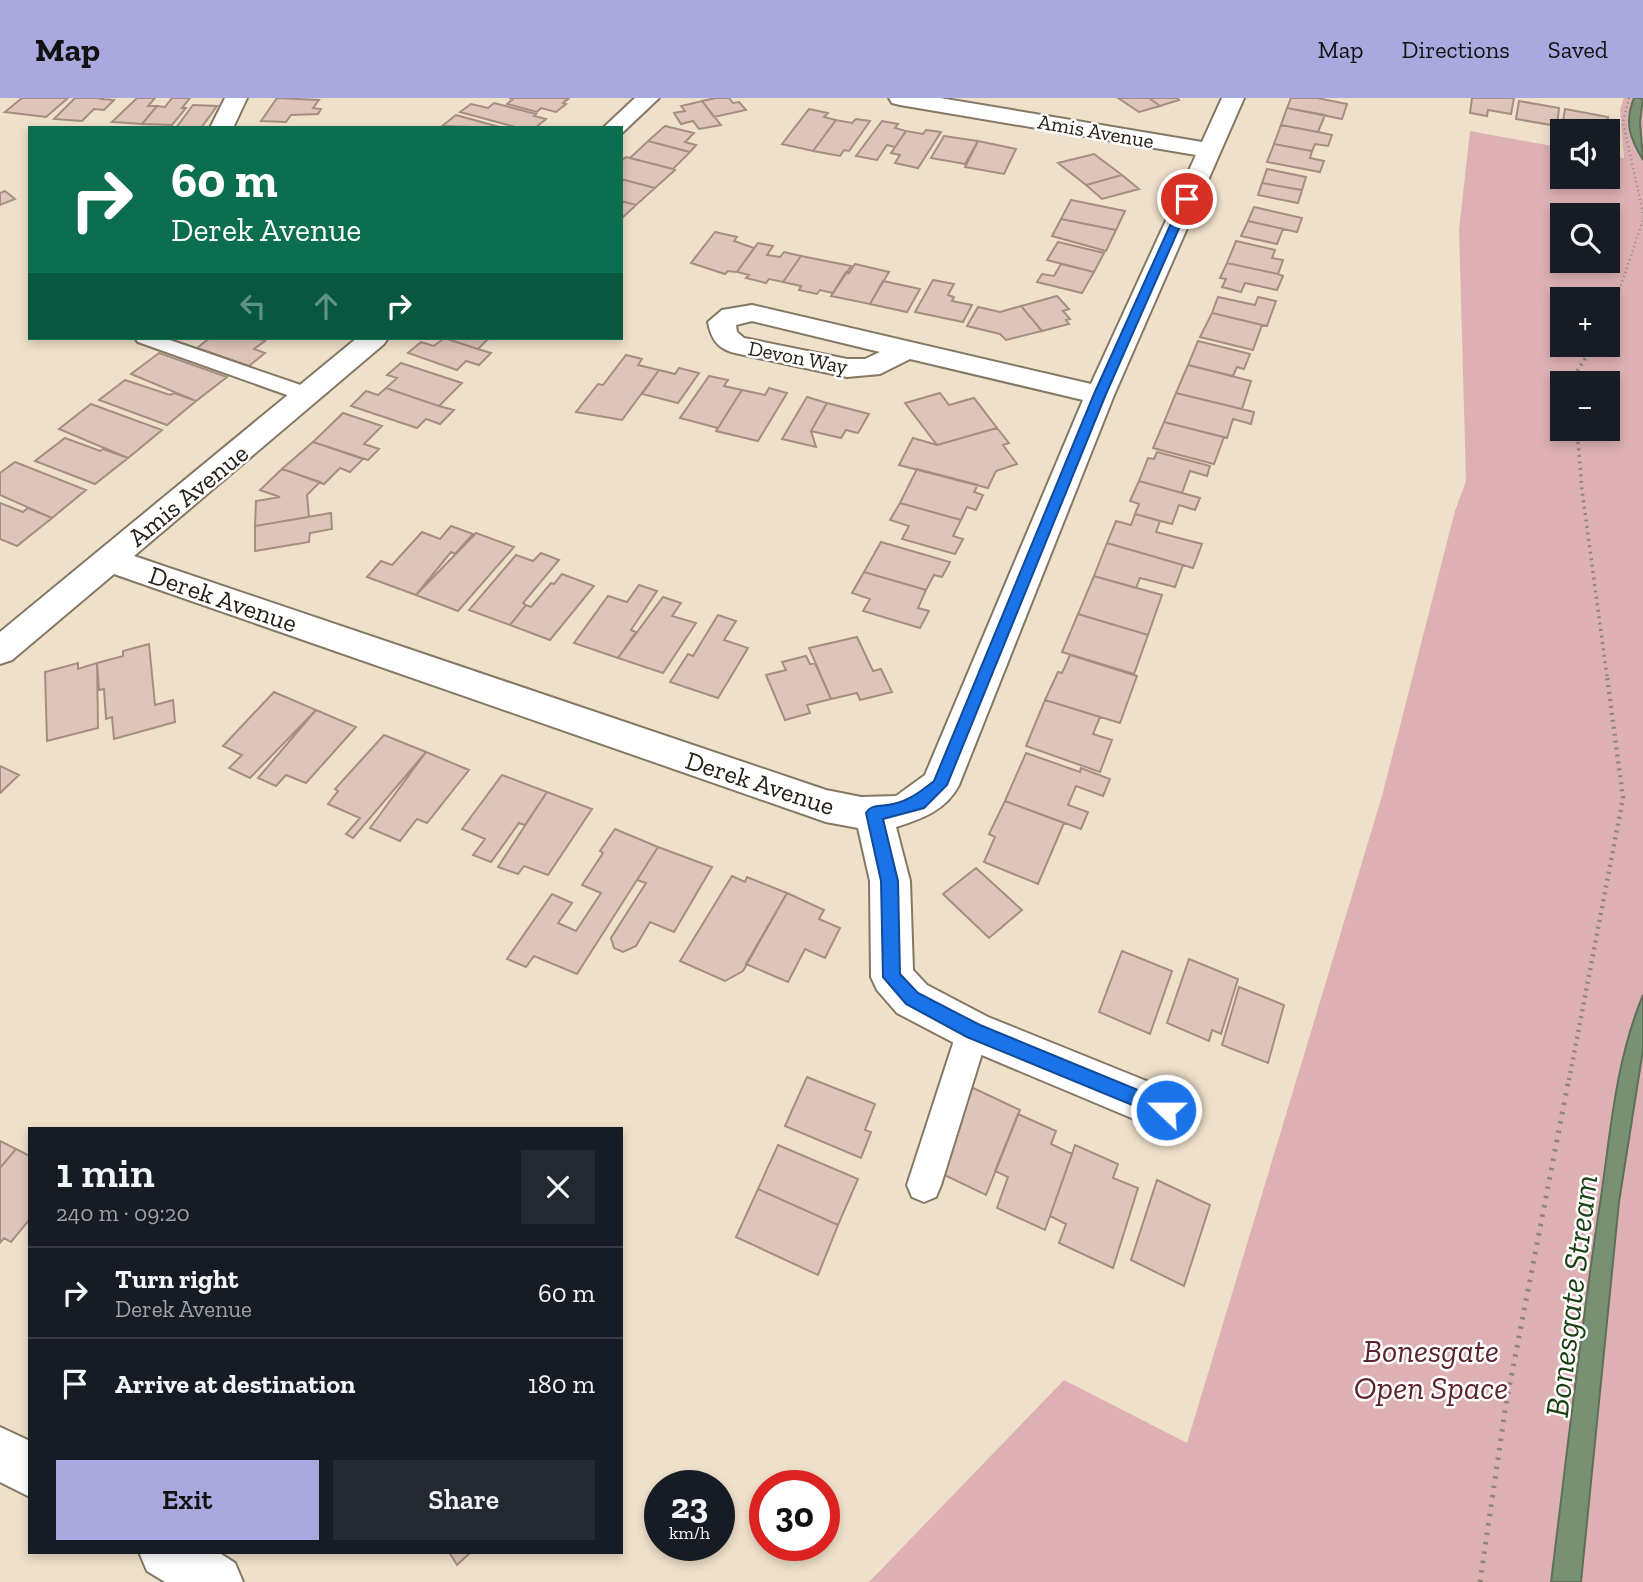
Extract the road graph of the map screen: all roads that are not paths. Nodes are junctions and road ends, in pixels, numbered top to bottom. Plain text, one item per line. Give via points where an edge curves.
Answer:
1 (236, 98) edge
2 (648, 98) edge
3 (900, 98) edge
4 (1233, 98) edge
5 (222, 126) edge
6 (616, 126) edge
7 (1209, 150) junction
8 (151, 340) edge
9 (372, 340) edge
10 (908, 349) junction
11 (1100, 394) junction
12 (308, 395) junction
13 (109, 560) junction
14 (0, 651) edge
15 (874, 813) junction
16 (973, 1031) junction
17 (1166, 1110) dead end
18 (924, 1185) dead end
19 (0, 1453) edge
20 (28, 1470) edge
21 (169, 1554) edge
22 (216, 1582) edge

1 - 5 street
2 - 6 street
3 - 7 street, Amis Avenue
4 - 7 street, Derek Avenue
7 - 11 street, Derek Avenue
8 - 12 lane
9 - 12 street, Amis Avenue
10 - 10 street, Devon Way via 752,313 722,322 723,335 735,345 847,368 870,368
10 - 11 street, Devon Way
11 - 15 street, Derek Avenue via 940,785 918,803
12 - 13 street, Amis Avenue
13 - 14 street, Amis Avenue
13 - 15 street, Derek Avenue via 826,806
15 - 16 street via 890,881 892,977 912,999
16 - 17 street
16 - 18 lane
19 - 20 street
21 - 22 street

